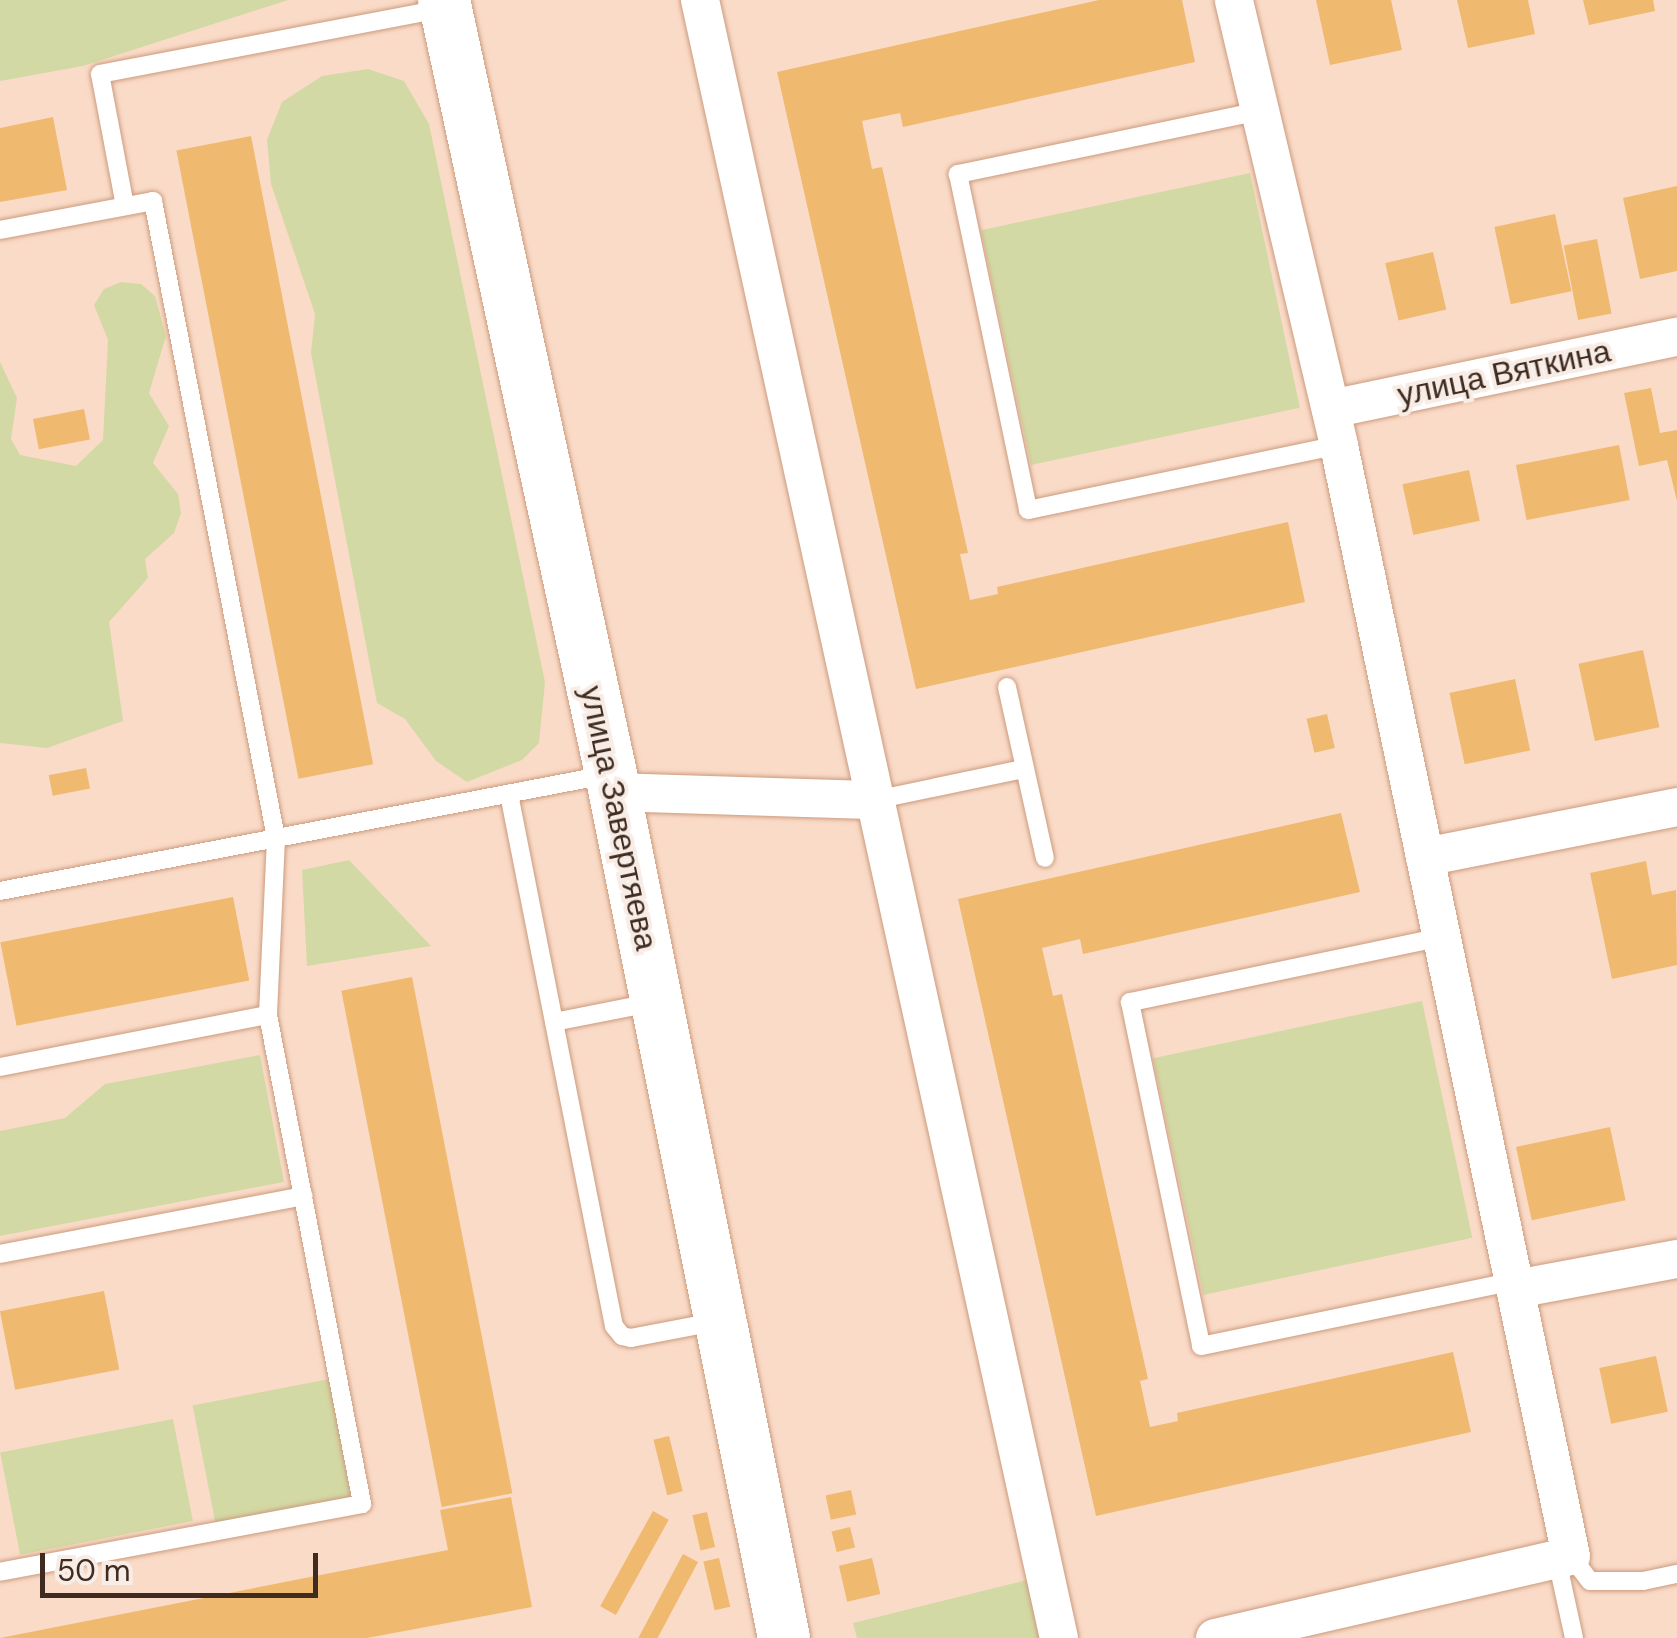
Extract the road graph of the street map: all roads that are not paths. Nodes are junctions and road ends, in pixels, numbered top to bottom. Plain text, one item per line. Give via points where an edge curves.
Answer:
1 (700, 0) edge
2 (1234, 0) edge
3 (445, 4) edge
4 (1260, 111) junction
5 (126, 206) junction
6 (0, 230) edge
7 (1677, 337) edge
8 (1335, 427) junction
9 (1007, 687) dead end
10 (1024, 769) junction
11 (613, 783) junction
12 (509, 794) junction
13 (875, 800) junction
14 (1677, 806) edge
15 (276, 838) junction
16 (1426, 857) junction
17 (1045, 858) dead end
18 (0, 890) edge
19 (1442, 937) junction
20 (657, 1002) junction
21 (268, 1016) junction
22 (554, 1022) junction
23 (0, 1066) edge
24 (303, 1196) junction
25 (0, 1254) edge
26 (1677, 1259) edge
27 (1515, 1285) junction
28 (720, 1320) junction
29 (1564, 1558) junction
30 (0, 1572) edge
31 (1677, 1574) edge
32 (784, 1638) edge
33 (1059, 1638) edge
34 (1215, 1638) edge
35 (1574, 1638) edge

1 - 13 street
2 - 4 street
3 - 5 lane via 100,74
3 - 11 main road, улица Завертяева
4 - 8 street
4 - 8 lane via 958,174 1028,510
5 - 6 lane
5 - 15 lane via 154,201
7 - 8 street, улица Вяткина
8 - 16 street
9 - 10 lane
10 - 13 lane
10 - 17 lane
11 - 12 lane
11 - 13 street
11 - 20 main road, улица Завертяева
12 - 15 lane
12 - 22 lane
13 - 33 street
14 - 16 street
15 - 18 lane
15 - 21 lane
16 - 19 street
19 - 27 street
19 - 27 lane via 1130,1002 1201,1346
20 - 22 lane
20 - 28 main road, улица Завертяева
21 - 23 lane
21 - 24 lane
22 - 28 lane via 614,1326 631,1338
24 - 25 lane
24 - 30 lane via 362,1504
26 - 27 street
27 - 29 street
28 - 32 main road, улица Завертяева
29 - 31 lane via 1590,1580
29 - 34 street
29 - 35 lane

